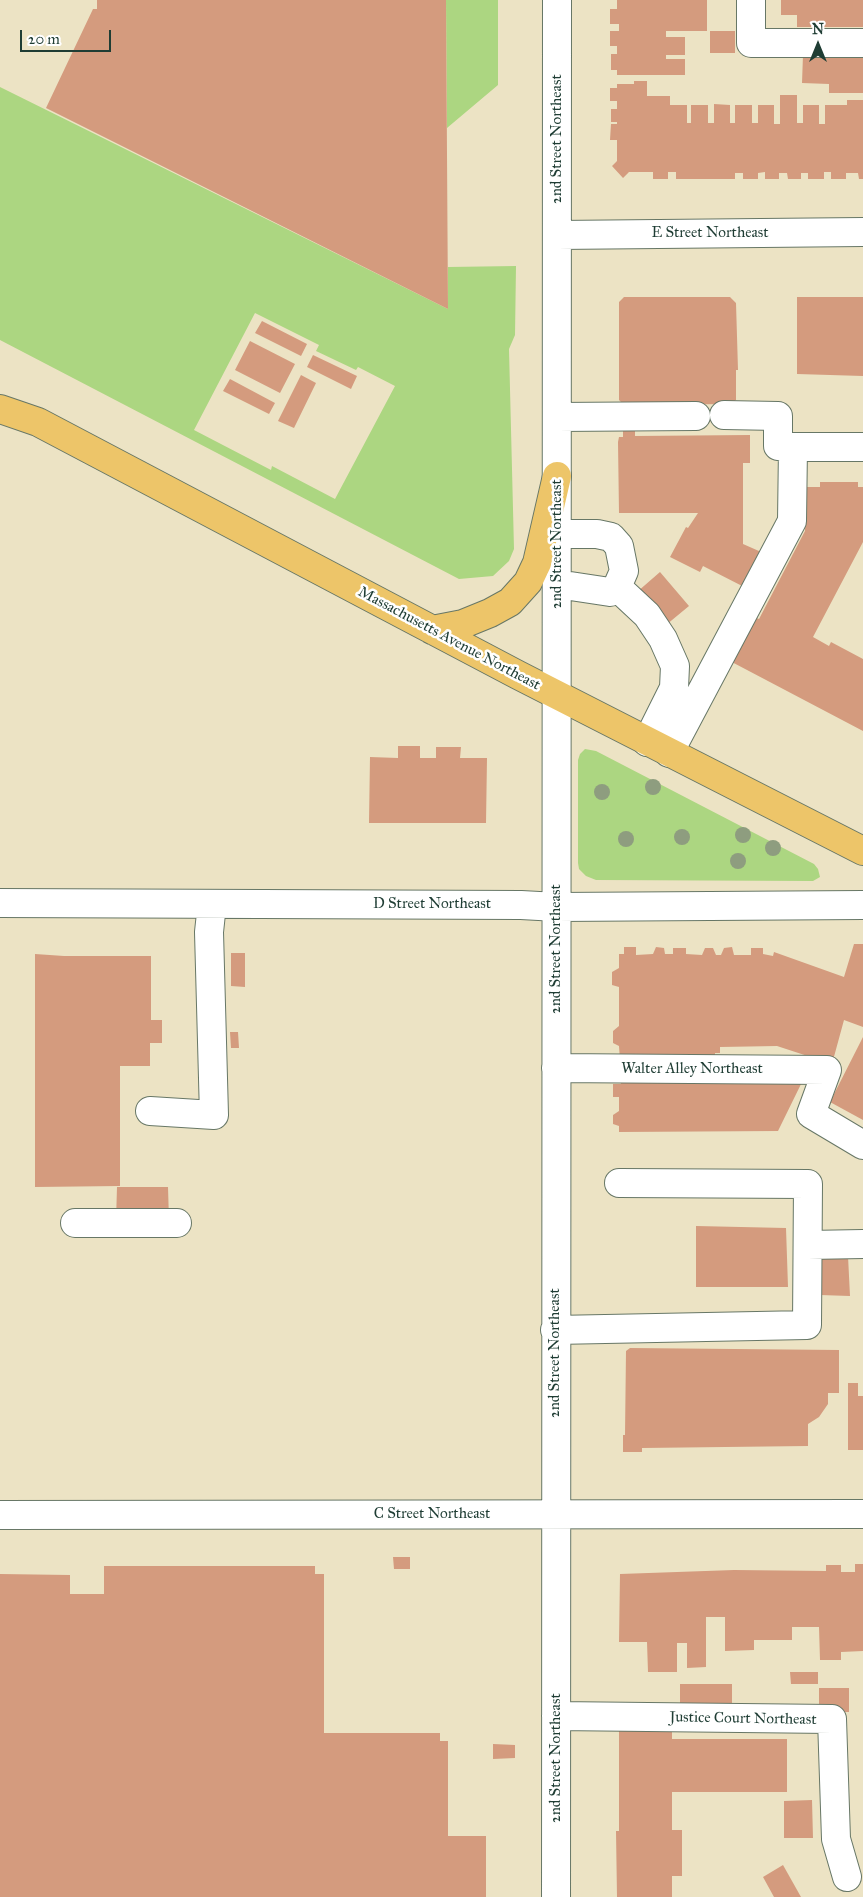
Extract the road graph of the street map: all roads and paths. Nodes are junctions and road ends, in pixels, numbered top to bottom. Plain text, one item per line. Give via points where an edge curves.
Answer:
1 (557, 0) edge
2 (751, 0) edge
3 (863, 43) edge
4 (863, 232) edge
5 (557, 235) junction
6 (0, 393) edge
7 (0, 409) edge
8 (724, 415) dead end
9 (696, 416) dead end
10 (557, 417) junction
11 (38, 422) junction
12 (793, 447) junction
13 (863, 447) edge
14 (557, 476) junction
15 (557, 534) junction
16 (557, 584) junction
17 (617, 587) junction
18 (432, 630) junction
19 (557, 695) junction
20 (658, 747) junction
21 (863, 852) edge
22 (0, 903) edge
23 (212, 904) junction
24 (863, 905) edge
25 (557, 907) junction
26 (556, 1068) junction
27 (150, 1111) dead end
28 (863, 1146) edge
29 (619, 1183) dead end
30 (75, 1223) dead end
31 (176, 1223) dead end
32 (863, 1244) edge
33 (808, 1245) junction
34 (555, 1330) junction
35 (863, 1514) edge
36 (0, 1515) edge
37 (554, 1516) junction
38 (556, 1716) junction
39 (853, 1884) edge
40 (556, 1897) edge

1 - 5 street, 2nd Street Northeast
2 - 3 street via 751,43
4 - 5 street, E Street Northeast
5 - 10 street, 2nd Street Northeast
6 - 11 main road, Massachusetts Avenue Northeast
7 - 11 main road, Massachusetts Avenue Northeast
8 - 12 street via 778,416 778,446
9 - 10 street
10 - 14 street, 2nd Street Northeast
11 - 18 main road, Massachusetts Avenue Northeast
12 - 13 street
12 - 20 street via 792,521
14 - 15 street, 2nd Street Northeast
14 - 18 main road via 537,563 528,582 510,602 490,613 463,624
15 - 16 street, 2nd Street Northeast
15 - 17 street via 604,534 616,541 624,571
16 - 17 street via 610,592
16 - 19 street, 2nd Street Northeast
17 - 20 street via 647,615 675,666 674,688
18 - 19 main road, Massachusetts Avenue Northeast
19 - 20 main road, Massachusetts Avenue Northeast
19 - 25 street, 2nd Street Northeast
20 - 21 main road, Massachusetts Avenue Northeast
22 - 23 street, D Street Northeast
23 - 25 street, D Street Northeast
23 - 27 street via 209,932 214,1115
24 - 25 street, D Street Northeast
25 - 26 street, 2nd Street Northeast
26 - 28 street, Walter Alley Northeast via 827,1070 811,1114
26 - 34 street, 2nd Street Northeast
29 - 33 street via 808,1184
30 - 31 street
32 - 33 street
33 - 34 street via 807,1324
34 - 37 street, 2nd Street Northeast
35 - 37 street, C Street Northeast
36 - 37 street, C Street Northeast via 475,1513
37 - 38 street, 2nd Street Northeast
38 - 39 street, Justice Court Northeast via 832,1720 836,1839
38 - 40 street, 2nd Street Northeast

